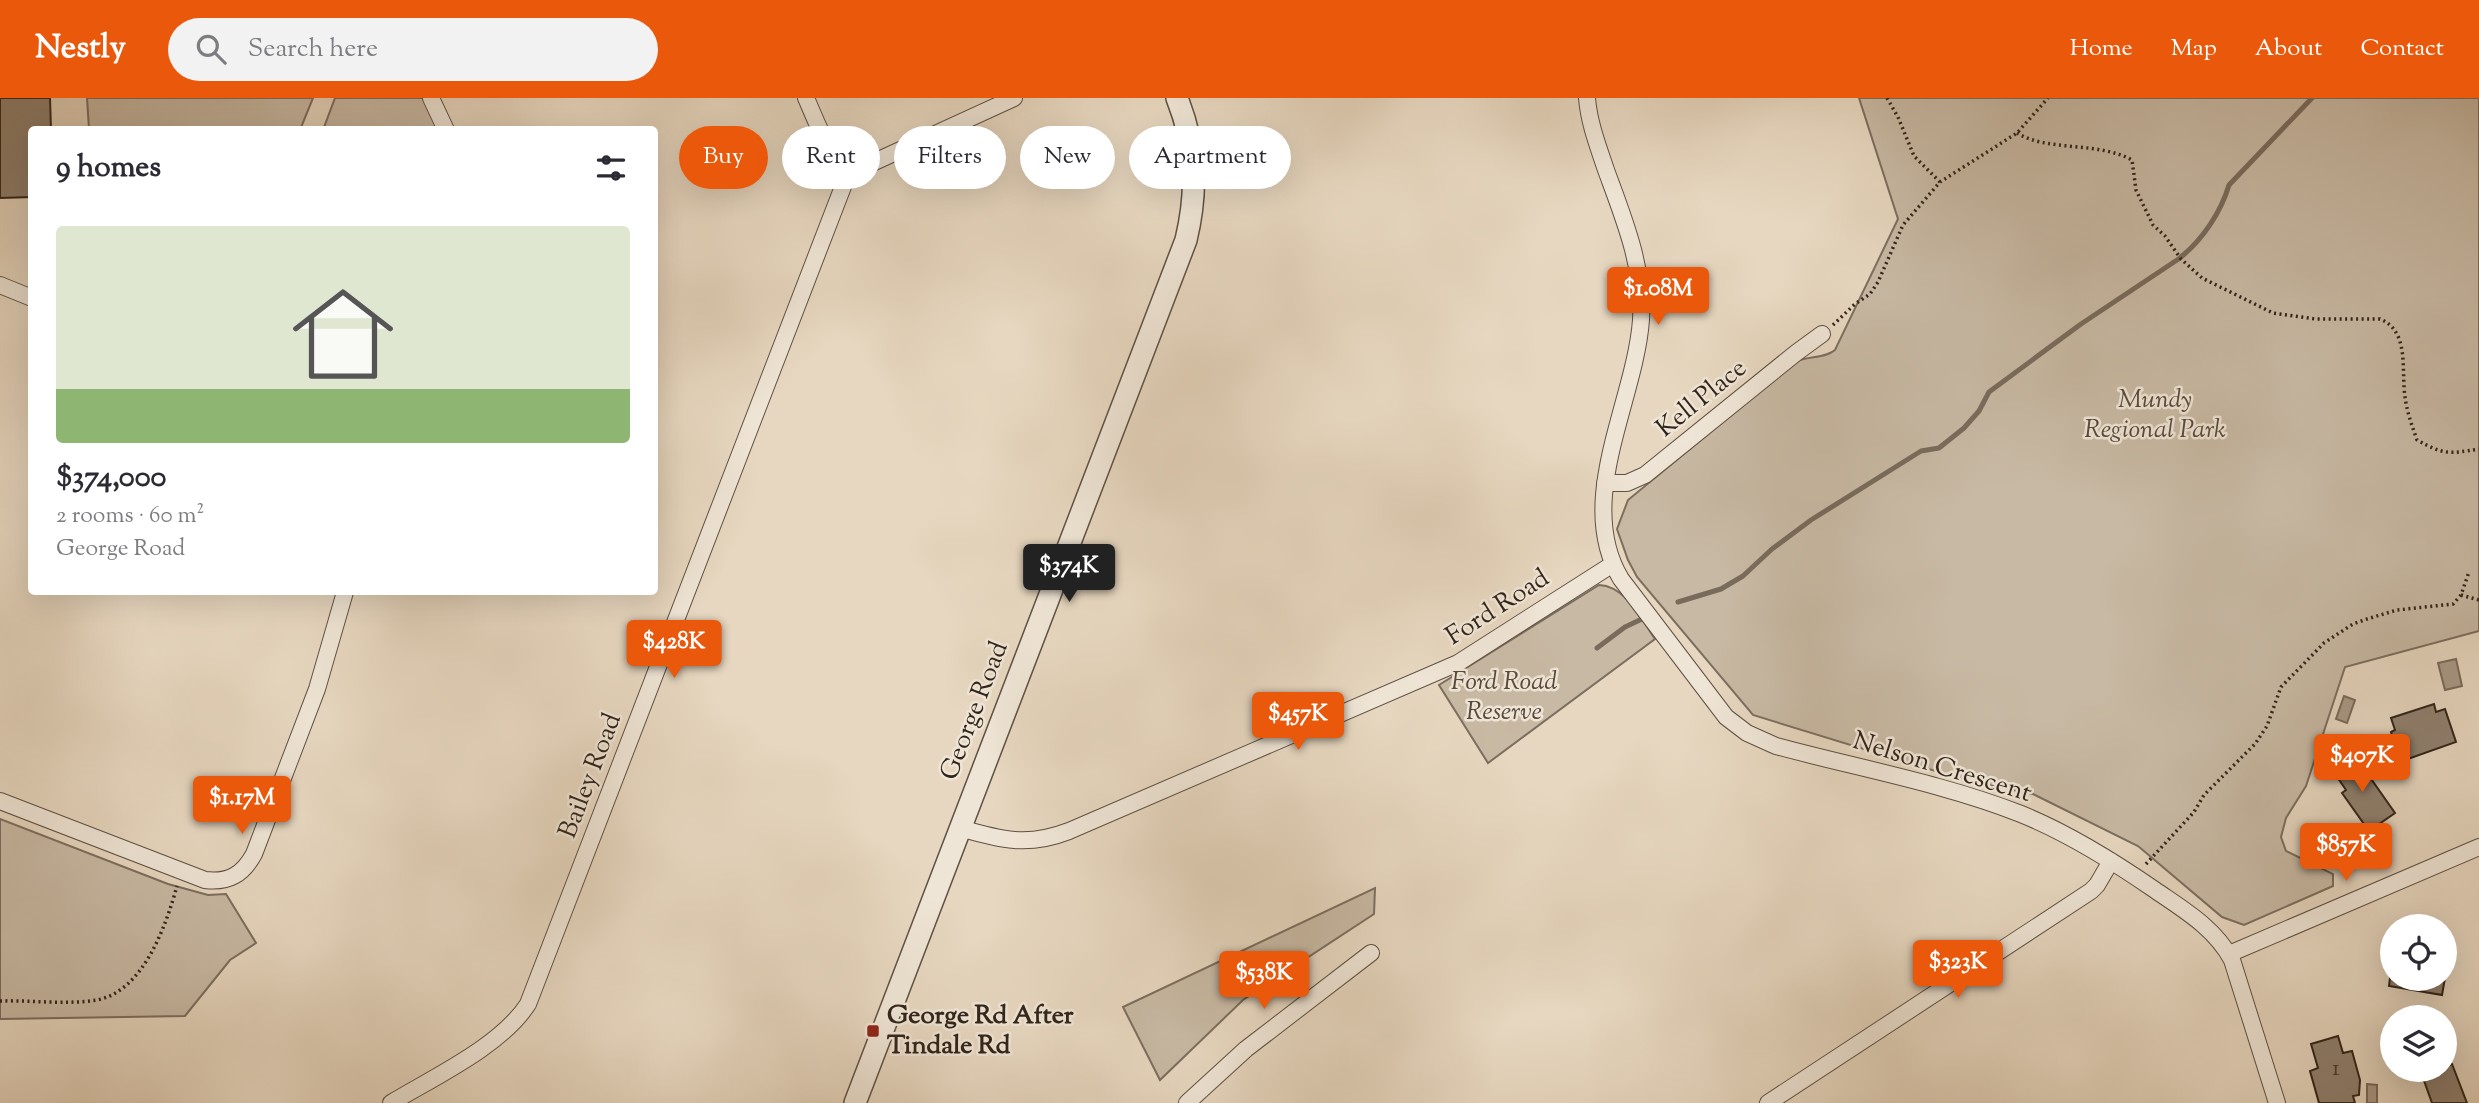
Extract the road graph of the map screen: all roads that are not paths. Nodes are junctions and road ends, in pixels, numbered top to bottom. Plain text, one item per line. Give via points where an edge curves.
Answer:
1 (431, 98) edge
2 (806, 98) edge
3 (1014, 98) edge
4 (1177, 98) edge
5 (1587, 98) edge
6 (444, 126) edge
7 (819, 126) edge
8 (880, 160) edge
9 (842, 189) edge
10 (0, 285) edge
11 (28, 296) edge
12 (1822, 334) road end
13 (1605, 483) junction
14 (1613, 564) junction
15 (344, 595) edge
16 (0, 801) edge
17 (960, 828) junction
18 (2479, 847) edge
19 (2111, 861) junction
20 (1371, 953) dead end
21 (2229, 954) junction
22 (391, 1103) edge
23 (855, 1103) edge
24 (1186, 1103) edge
25 (1769, 1103) edge
26 (2277, 1103) edge

1 - 6 street
2 - 7 street
3 - 8 street
4 - 17 street, George Road via 1194,159 1194,201 1185,240
5 - 13 street via 1596,141 1635,254 1641,297 1639,338
9 - 22 street, Bailey Road via 528,1004 494,1040
10 - 11 street
12 - 13 street, Kell Place via 1645,475 1627,483
13 - 14 street via 1603,516
14 - 17 street, Ford Road via 1458,663 1069,831 1022,841
14 - 19 street, Nelson Crescent via 1726,717 1746,733 1776,746 1999,806
15 - 16 street via 326,664 254,854 235,877 205,880
17 - 23 street, George Road
18 - 21 street
19 - 21 street, Nelson Crescent via 2204,924
19 - 25 street via 2091,891
20 - 24 street via 1246,1049
21 - 26 street, Nelson Crescent

